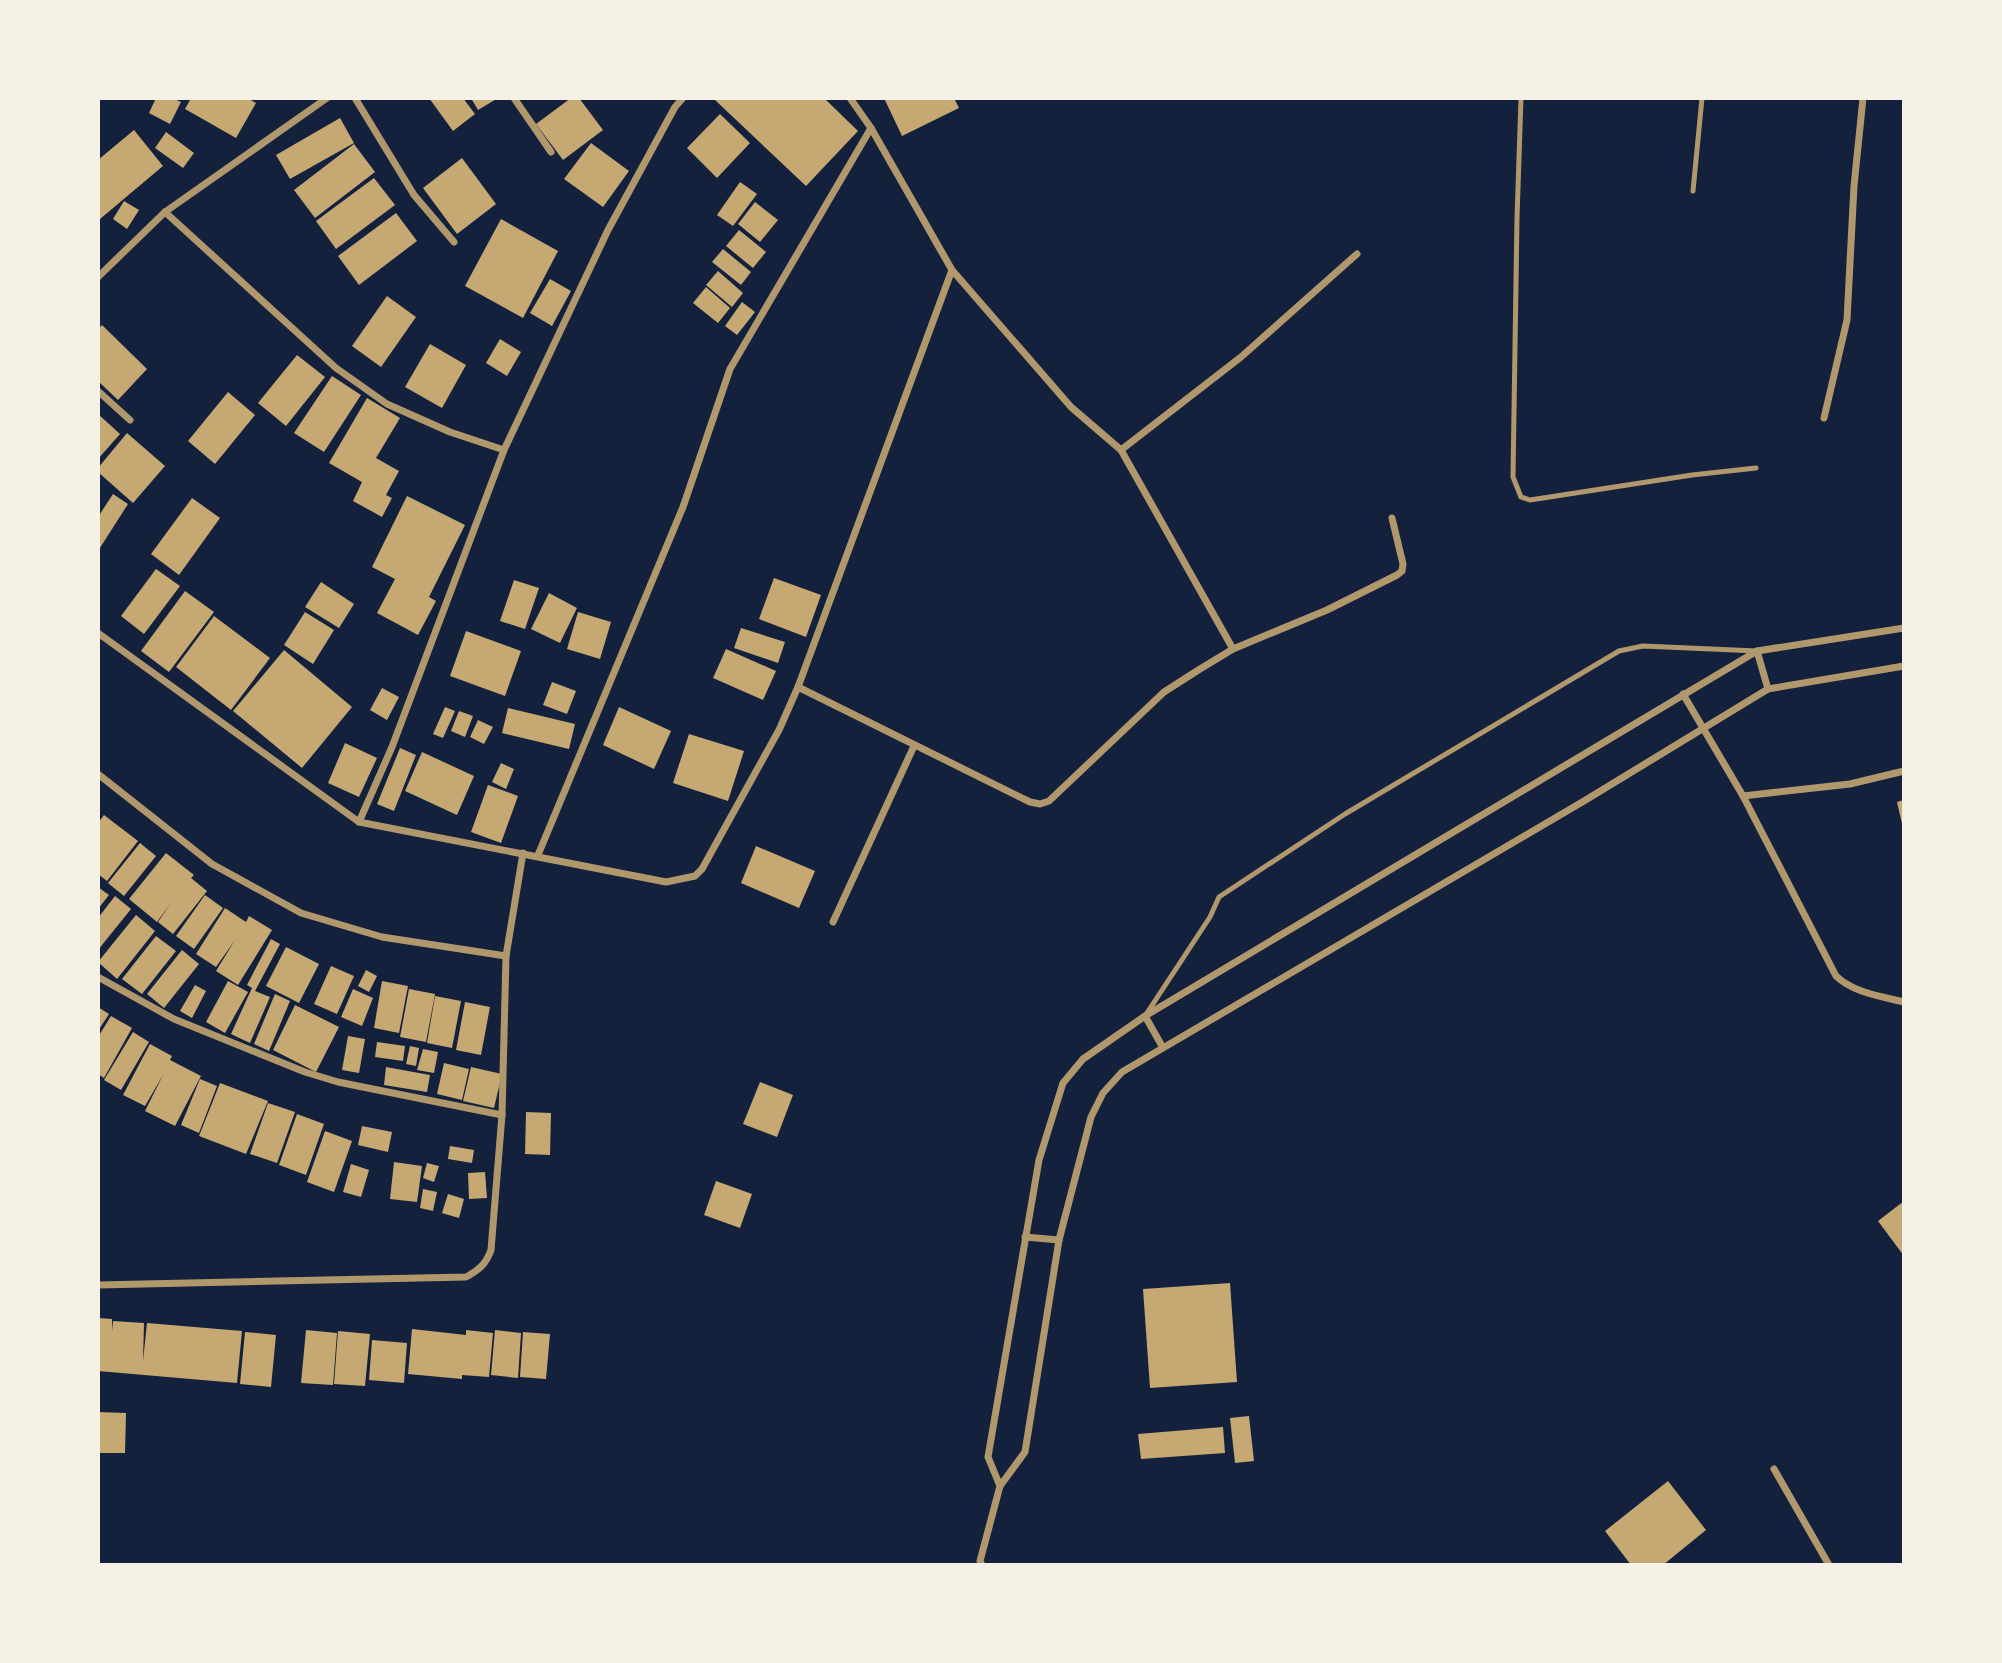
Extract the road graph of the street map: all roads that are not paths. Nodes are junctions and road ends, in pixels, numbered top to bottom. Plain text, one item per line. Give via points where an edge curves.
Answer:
1 (327, 98) edge
2 (355, 98) edge
3 (514, 98) edge
4 (683, 98) edge
5 (850, 98) edge
6 (1521, 98) edge
7 (1702, 98) edge
8 (1863, 98) edge
9 (870, 128) junction
10 (551, 152) dead end
11 (1693, 191) dead end
12 (165, 212) junction
13 (454, 242) dead end
14 (1357, 254) dead end
15 (952, 270) junction
16 (98, 277) edge
17 (98, 390) edge
18 (1824, 418) dead end
19 (130, 420) dead end
20 (504, 450) junction
21 (1121, 450) junction
22 (1756, 468) dead end
23 (1392, 518) dead end
24 (1904, 628) edge
25 (98, 633) edge
26 (1233, 649) junction
27 (1757, 650) junction
28 (1904, 666) edge
29 (798, 687) junction
30 (1768, 690) junction
31 (1683, 694) junction
32 (1704, 728) junction
33 (914, 746) junction
34 (1904, 771) edge
35 (98, 774) edge
36 (1743, 796) junction
37 (359, 822) junction
38 (523, 853) junction
39 (538, 855) junction
40 (834, 922) dead end
41 (506, 956) junction
42 (98, 977) edge
43 (1904, 1002) edge
44 (1145, 1016) junction
45 (1162, 1046) junction
46 (502, 1115) junction
47 (1025, 1237) junction
48 (1059, 1240) junction
49 (98, 1285) edge
50 (1774, 1469) dead end
51 (1000, 1486) junction
52 (979, 1564) edge
53 (1829, 1565) edge

1 - 12 street
2 - 13 street via 414,195
3 - 10 street
4 - 20 street via 608,230
5 - 9 street
6 - 22 lane via 1513,477 1521,497 1541,499
7 - 11 lane
8 - 18 street via 1847,320
9 - 15 street
9 - 39 street via 730,369 682,507
12 - 16 street
12 - 20 street via 336,369 387,404
14 - 21 street via 1241,357
15 - 21 street via 1071,407
15 - 29 street
17 - 19 street
20 - 37 street via 392,747
21 - 26 street
23 - 26 street via 1402,571 1327,610
24 - 27 street
25 - 37 street
26 - 33 street via 1164,692 1049,801 1040,804
27 - 30 street
27 - 31 street
27 - 44 lane via 1643,646 1619,651 1345,814 1219,897
28 - 30 street
29 - 33 street
29 - 39 street via 779,730 695,876 666,881
30 - 32 street
31 - 32 street
31 - 44 street
32 - 36 street
32 - 45 street
33 - 40 street
34 - 36 street via 1850,784
35 - 41 street via 212,864 301,913 382,937
36 - 43 street via 1836,976 1860,991
37 - 38 street
38 - 39 street
38 - 41 street
41 - 46 street
42 - 46 street via 174,1018 304,1072
44 - 45 street
44 - 47 street via 1083,1059 1063,1083 1039,1160
45 - 48 street via 1122,1072 1103,1093 1091,1117
46 - 49 street via 491,1251 479,1270 466,1277
47 - 48 street
47 - 51 street via 988,1457
48 - 51 street via 1026,1452
50 - 53 street
51 - 52 street

